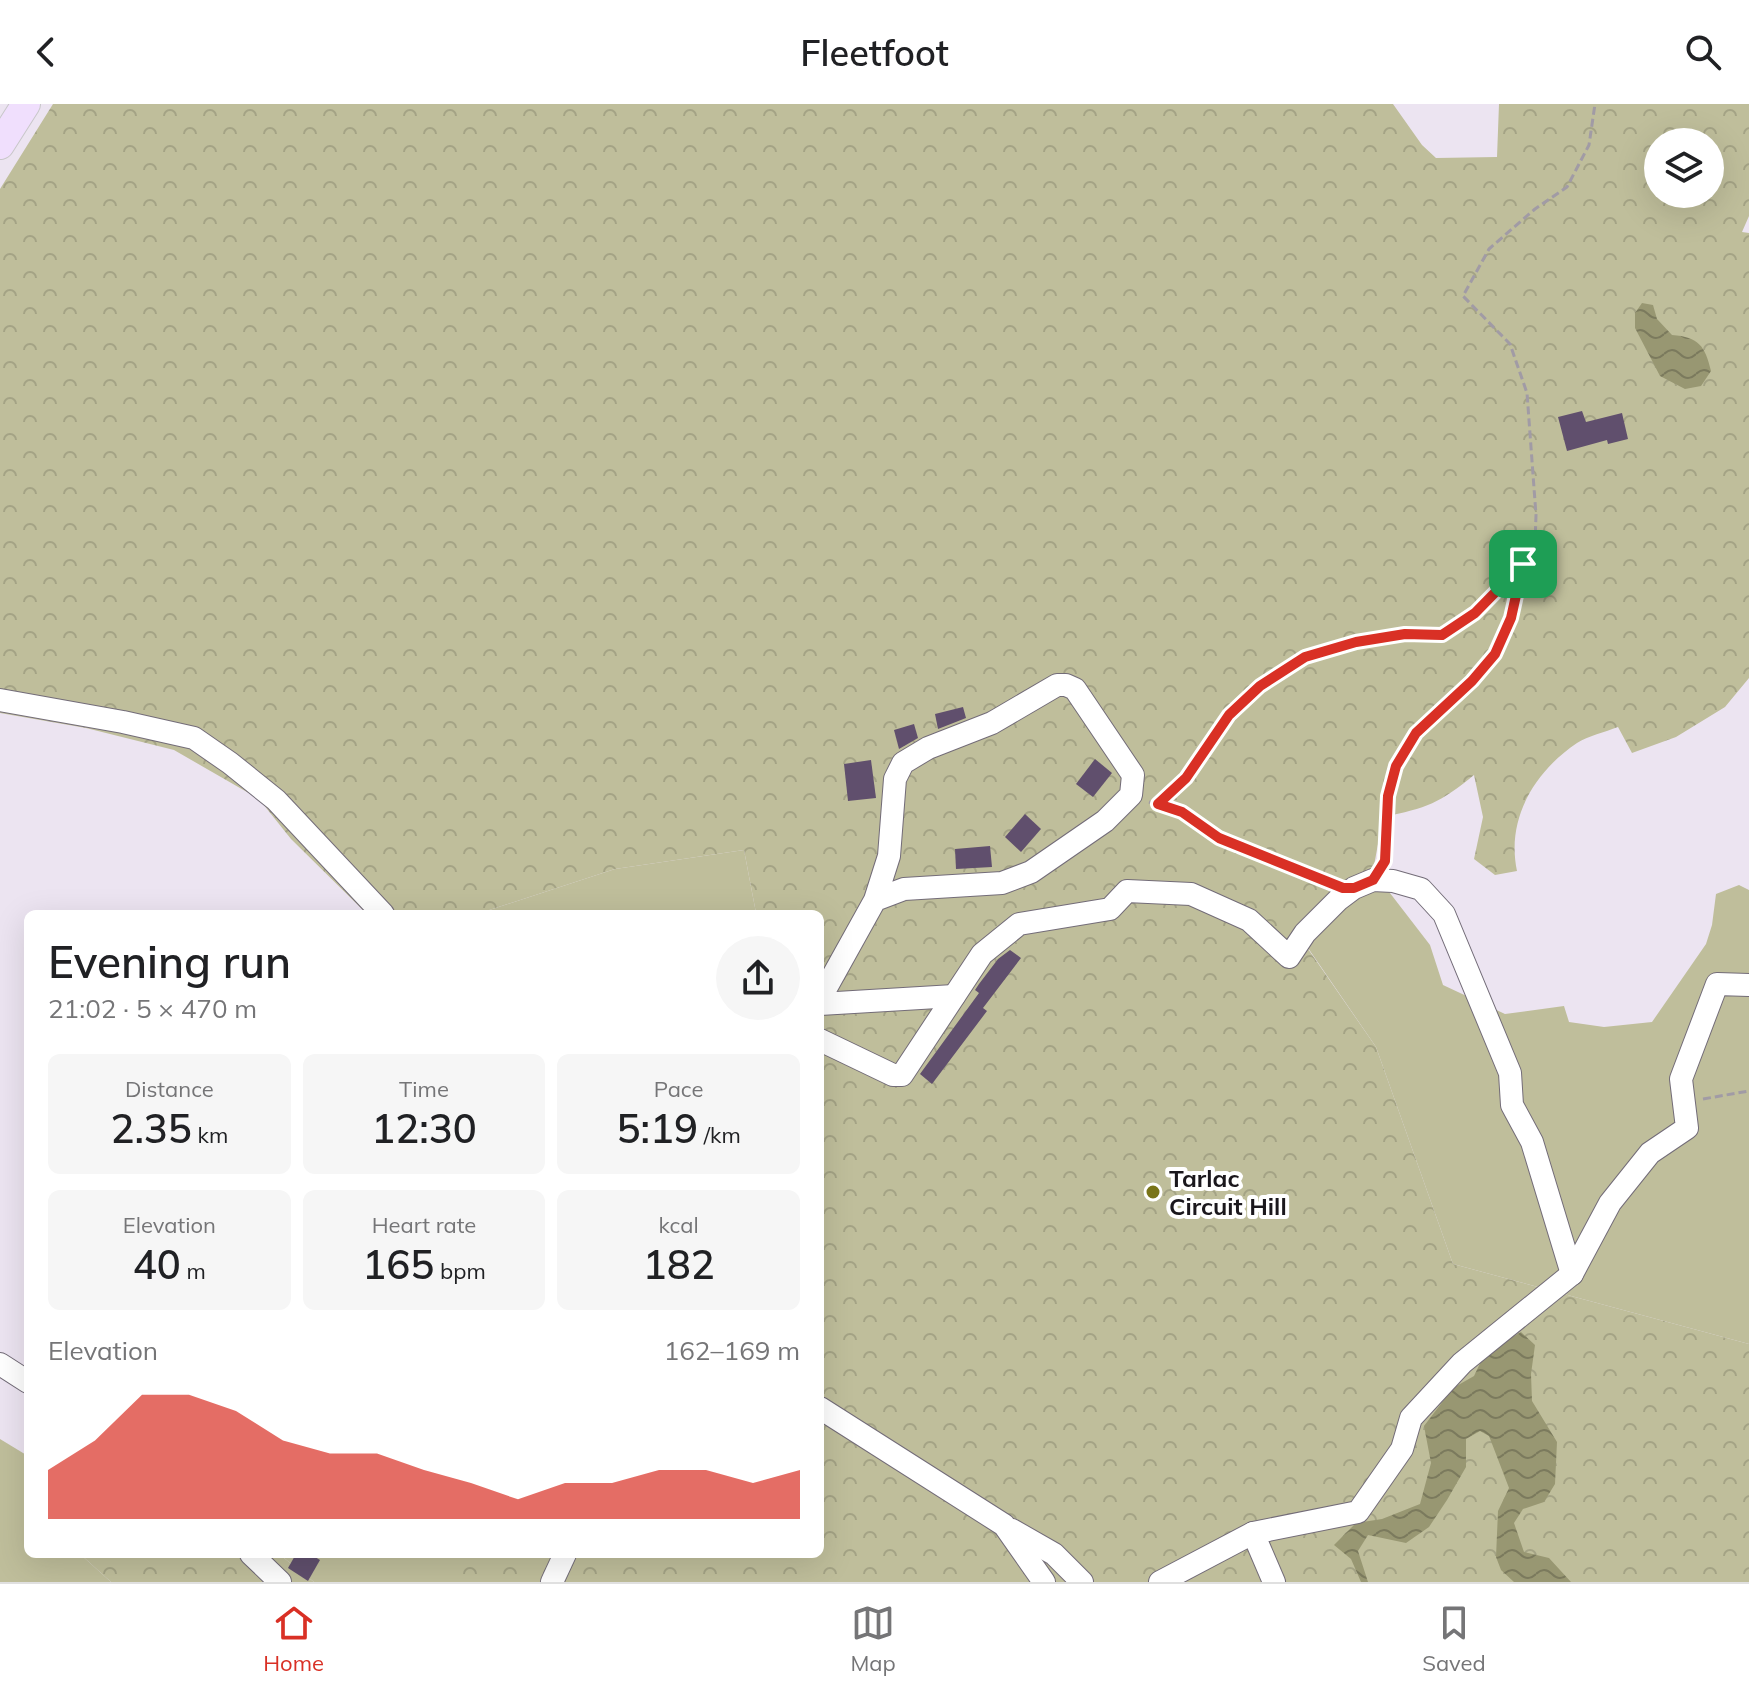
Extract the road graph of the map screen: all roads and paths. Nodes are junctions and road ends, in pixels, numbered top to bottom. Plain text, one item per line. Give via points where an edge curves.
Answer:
1 (26, 104) edge
2 (1595, 104) edge
3 (0, 145) edge
4 (1523, 564) junction
5 (0, 700) edge
6 (1131, 795) junction
7 (1158, 804) junction
8 (1364, 884) junction
9 (875, 900) junction
10 (379, 910) edge
11 (1749, 985) edge
12 (824, 995) edge
13 (954, 996) junction
14 (824, 1002) edge
15 (824, 1042) edge
16 (1749, 1091) edge
17 (1683, 1102) junction
18 (1572, 1274) junction
19 (0, 1364) edge
20 (24, 1379) edge
21 (824, 1411) edge
22 (1004, 1525) junction
23 (1253, 1533) junction
24 (255, 1558) edge
25 (563, 1558) edge
26 (280, 1582) edge
27 (552, 1582) edge
28 (1044, 1582) edge
29 (1082, 1582) edge
30 (1160, 1582) edge
31 (1274, 1582) edge

1 - 3 main road
2 - 4 path via 1589,145 1567,187 1489,249 1463,296 1510,344 1527,393 1536,515 1535,544
4 - 7 path via 1475,613 1442,635 1356,642 1305,657 1260,686 1229,715 1186,778
4 - 8 path via 1511,618 1495,654 1416,733 1396,766 1388,796 1385,861
5 - 10 street via 194,738 276,800
6 - 7 path
6 - 9 street via 1105,821 1031,872 1002,883 904,889
6 - 9 street via 1133,775 1075,689 1057,685 992,723 903,763 895,779 889,856
7 - 8 path via 1182,812 1219,838 1343,888
8 - 13 street via 1338,900 1289,957 1249,920 1191,894 1127,891 1110,909 1019,924 982,954
8 - 18 street via 1393,881 1421,889 1444,914 1510,1073 1512,1105 1532,1142
9 - 12 street
11 - 17 street via 1717,984 1681,1079
13 - 14 street
13 - 15 street via 899,1076
16 - 17 path
17 - 18 street via 1687,1128 1650,1153 1610,1203
18 - 23 street via 1462,1363 1411,1418 1402,1449 1358,1512
19 - 20 street
21 - 22 street
22 - 28 street
22 - 29 street via 1054,1554
23 - 30 street
23 - 31 street
24 - 26 street
25 - 27 street

